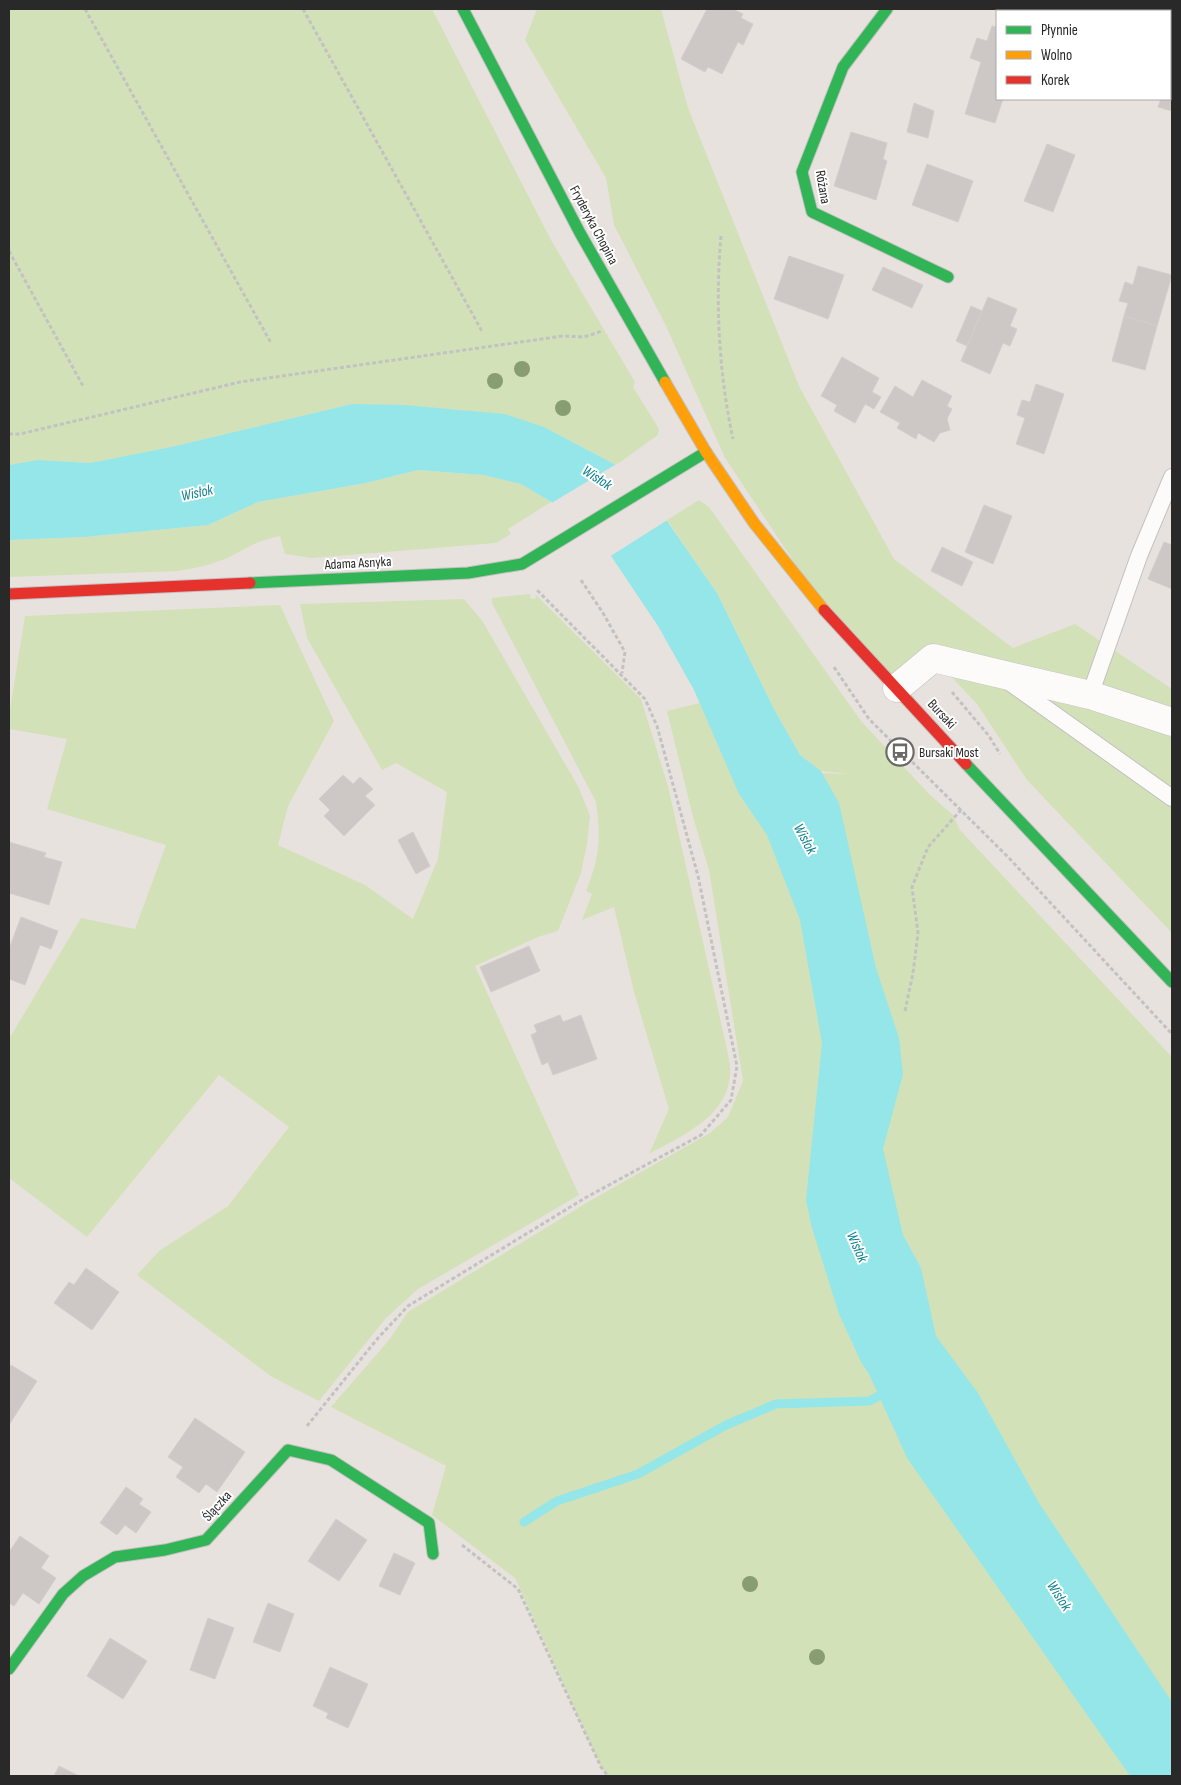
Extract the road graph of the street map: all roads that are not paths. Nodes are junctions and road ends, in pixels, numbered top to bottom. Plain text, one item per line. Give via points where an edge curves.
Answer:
1 (462, 9) edge
2 (887, 9) edge
3 (948, 278) dead end
4 (706, 452) junction
5 (1172, 477) edge
6 (9, 594) edge
7 (995, 672) junction
8 (897, 688) junction
9 (1090, 695) junction
10 (1172, 722) edge
11 (1172, 798) edge
12 (1172, 982) edge
13 (434, 1554) dead end
14 (9, 1668) edge

1 - 4 street, Fryderyka Chopina via 584,240
2 - 3 street, Różana via 843,67 802,172 812,212
4 - 6 street, Adama Asnyka via 522,564 468,573
4 - 8 street, Bursaki via 754,523 836,626
5 - 9 lane via 1139,556
7 - 8 street via 933,658
7 - 9 street
7 - 11 lane
8 - 12 street, Bursaki
9 - 10 street
13 - 14 street, Ślączka via 429,1523 331,1460 288,1450 206,1540 115,1557 83,1576 63,1594

